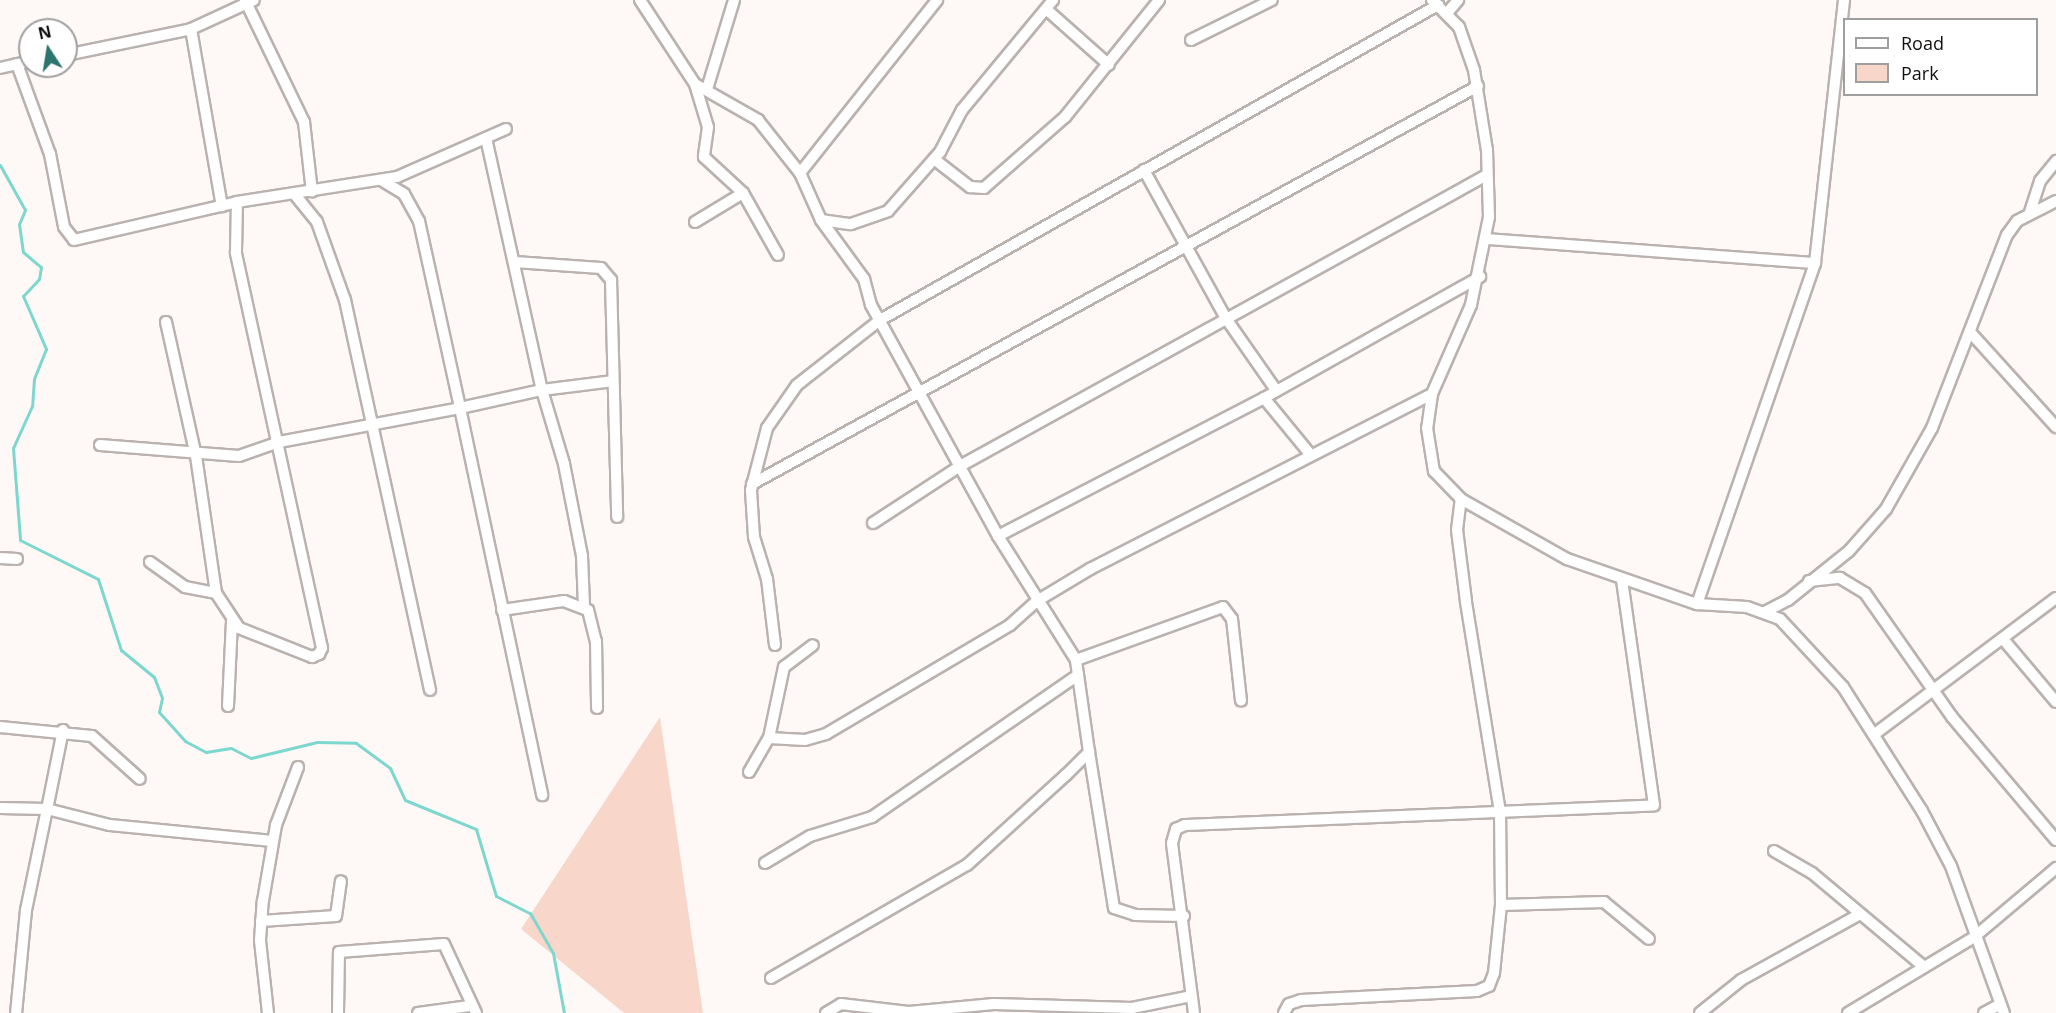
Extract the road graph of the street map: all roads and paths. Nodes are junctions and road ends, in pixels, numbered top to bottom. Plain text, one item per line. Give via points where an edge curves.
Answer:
1 (640, 0) edge
2 (734, 0) edge
3 (937, 0) edge
4 (1053, 0) edge
5 (1160, 0) edge
6 (1272, 0) edge
7 (1458, 0) edge
8 (1844, 0) edge
9 (249, 1) edge
10 (1435, 2) edge
11 (1046, 9) junction
12 (1448, 12) junction
13 (191, 29) junction
14 (1191, 40) dead end
15 (78, 53) edge
16 (17, 64) joint
17 (1109, 65) junction
18 (0, 68) edge
19 (695, 84) junction
20 (1478, 86) junction
21 (707, 89) junction
22 (506, 129) dead end
23 (486, 138) junction
24 (934, 159) junction
25 (2056, 161) edge
26 (1144, 170) junction
27 (800, 172) junction
28 (1486, 175) junction
29 (381, 180) junction
30 (312, 192) junction
31 (743, 193) junction
32 (296, 196) junction
33 (2056, 201) edge
34 (237, 202) junction
35 (222, 206) junction
36 (2030, 212) junction
37 (821, 220) junction
38 (695, 222) dead end
39 (1487, 239) junction
40 (1186, 244) junction
41 (778, 255) dead end
42 (515, 262) junction
43 (1815, 263) junction
44 (1480, 277) junction
45 (1225, 317) junction
46 (880, 320) junction
47 (166, 322) dead end
48 (1971, 333) junction
49 (613, 381) junction
50 (920, 388) junction
51 (542, 390) junction
52 (1276, 390) junction
53 (1432, 394) junction
54 (1263, 398) junction
55 (460, 408) junction
56 (2056, 427) edge
57 (370, 429) junction
58 (279, 442) junction
59 (100, 445) dead end
60 (1310, 454) junction
61 (196, 456) junction
62 (960, 466) junction
63 (752, 484) junction
64 (1461, 499) junction
65 (617, 517) dead end
66 (873, 523) dead end
67 (998, 536) junction
68 (0, 558) edge
69 (17, 559) dead end
70 (150, 562) dead end
71 (1622, 581) junction
72 (1809, 581) junction
73 (216, 593) junction
74 (2056, 598) edge
75 (1038, 601) junction
76 (1697, 604) junction
77 (584, 606) junction
78 (502, 610) junction
79 (1765, 612) junction
80 (232, 621) junction
81 (2003, 639) junction
82 (775, 645) dead end
83 (813, 645) dead end
84 (1076, 660) junction
85 (1078, 675) junction
86 (430, 690) dead end
87 (1934, 691) junction
88 (1241, 701) dead end
89 (2056, 702) edge
90 (228, 706) dead end
91 (597, 708) dead end
92 (0, 728) edge
93 (63, 730) junction
94 (1876, 732) junction
95 (769, 738) junction
96 (1089, 752) junction
97 (298, 767) dead end
98 (750, 771) dead end
99 (140, 779) dead end
100 (542, 795) dead end
101 (0, 808) edge
102 (47, 809) junction
103 (1500, 812) junction
104 (2056, 840) edge
105 (272, 841) junction
106 (1774, 851) dead end
107 (765, 863) dead end
108 (2056, 868) edge
109 (341, 880) dead end
110 (1501, 905) junction
111 (1860, 914) junction
112 (1184, 916) junction
113 (261, 921) junction
114 (1973, 938) junction
115 (1649, 939) dead end
116 (1923, 966) junction
117 (771, 978) dead end
118 (1191, 996) junction
119 (1716, 1009) edge
120 (2002, 1009) edge
121 (473, 1010) edge
122 (16, 1013) edge
123 (268, 1013) edge
124 (338, 1013) edge
125 (418, 1013) edge
126 (826, 1013) edge
127 (1194, 1013) edge
128 (1284, 1013) edge
129 (1700, 1013) edge
130 (1848, 1013) edge
131 (1984, 1013) edge

1 - 19 street
2 - 21 street
3 - 27 street
4 - 11 street
5 - 17 street
6 - 14 street
7 - 12 street
8 - 43 street
9 - 13 street
9 - 30 street via 304,122
10 - 12 street
10 - 26 street
11 - 17 street
11 - 24 street via 962,110
12 - 20 street via 1467,45
13 - 15 street
13 - 35 street
16 - 18 street
16 - 35 street via 50,154 67,236 74,240
17 - 24 street via 1065,117 984,188 970,188
19 - 21 street
19 - 31 street via 708,127 704,158
20 - 28 street
20 - 40 street
21 - 27 street via 758,120
22 - 23 street
23 - 29 street via 424,168
23 - 42 street
24 - 37 street via 888,211 851,224
25 - 36 street via 2040,181
26 - 40 street
26 - 46 street
27 - 37 street
28 - 39 street
28 - 45 street
29 - 30 street
29 - 55 street via 404,194 419,221
30 - 32 street
31 - 38 street
31 - 41 street
32 - 34 street
32 - 57 street via 317,222 345,300
33 - 36 street
34 - 35 street
34 - 58 street via 236,252
36 - 48 street via 2007,235
37 - 46 street via 864,279
39 - 43 street
39 - 44 street
40 - 45 street
40 - 50 street
42 - 49 street via 608,272
42 - 51 street
43 - 76 street
44 - 52 street
44 - 53 street
45 - 52 street
45 - 62 street
46 - 50 street
46 - 63 street via 826,360 780,405 756,453
47 - 61 street
48 - 56 street
48 - 72 street via 1932,428 1886,509 1849,551
49 - 51 street
49 - 65 street
50 - 62 street
50 - 63 street
51 - 55 street
51 - 77 street via 564,464 582,556
52 - 54 street
53 - 60 street
53 - 64 street via 1428,454 1434,471
54 - 60 street
54 - 67 street
55 - 57 street
55 - 78 street
57 - 58 street
57 - 86 street via 409,578
58 - 61 street via 250,455
58 - 80 street via 322,648 312,657
59 - 61 street
60 - 75 street
61 - 73 street
62 - 66 street
62 - 67 street
63 - 82 street via 753,537 767,579
64 - 71 street via 1527,540
64 - 103 street via 1457,530 1464,589
67 - 75 street
68 - 69 street
70 - 73 street via 185,587
71 - 76 street
71 - 103 street via 1654,805
72 - 79 street
72 - 87 street via 1854,582
73 - 80 street
74 - 81 street
75 - 84 street
75 - 95 street via 1010,625 826,734 805,740
76 - 79 street
77 - 78 street via 564,601
77 - 91 street via 596,641
78 - 100 street
79 - 94 street via 1812,651
80 - 90 street
81 - 87 street
81 - 89 street
83 - 95 street via 784,667
84 - 85 street
84 - 88 street via 1223,607 1232,620
85 - 96 street
85 - 107 street via 872,817 810,836
87 - 94 street
87 - 104 street
92 - 93 street
93 - 99 street via 102,742
93 - 102 street
94 - 114 street via 1937,837
95 - 98 street
96 - 112 street via 1114,908 1135,915
96 - 117 street via 967,866
97 - 105 street
101 - 102 street
102 - 105 street via 110,825
102 - 122 street via 26,910
103 - 110 street
103 - 112 street via 1185,825 1176,829 1172,843
105 - 113 street
106 - 111 street
108 - 114 street
109 - 113 street via 336,916
110 - 115 street via 1604,902
110 - 128 street via 1489,986 1477,991 1301,1000 1289,1004
111 - 116 street
111 - 119 street via 1741,980
112 - 118 street
113 - 123 street
114 - 116 street
114 - 120 street
116 - 130 street
118 - 126 street via 1132,1008 984,1004 909,1012 841,1004
118 - 127 street
119 - 129 street
120 - 131 street
121 - 124 street via 448,945 411,945 337,954
121 - 125 street

